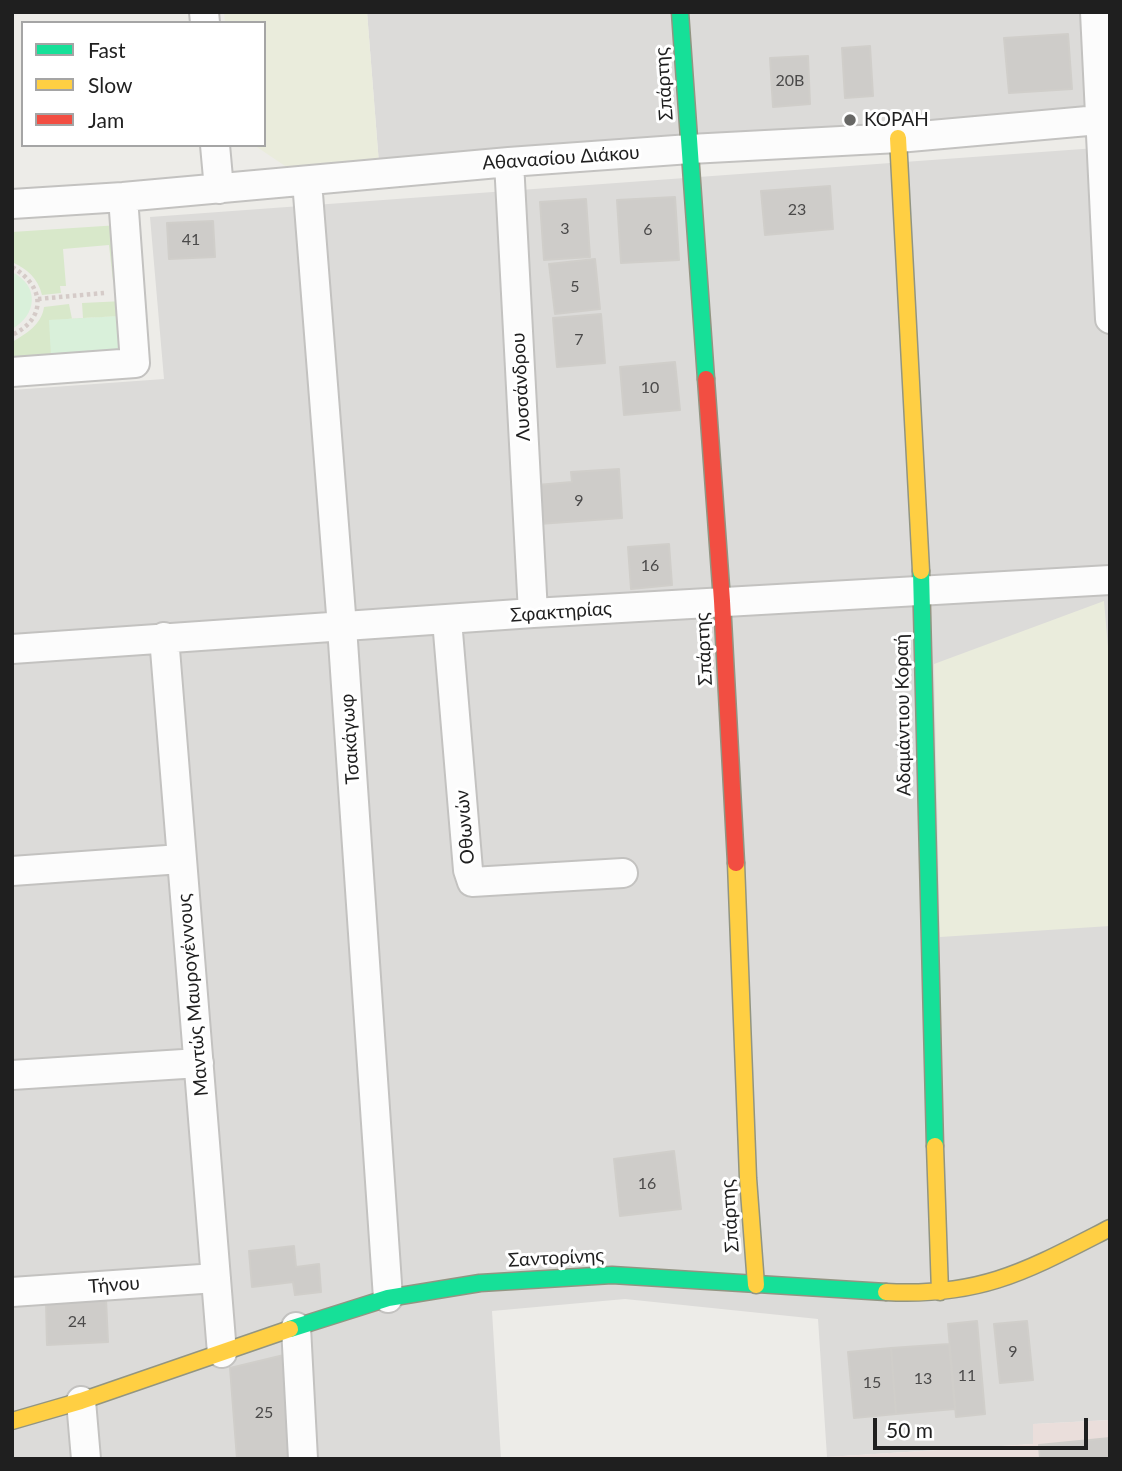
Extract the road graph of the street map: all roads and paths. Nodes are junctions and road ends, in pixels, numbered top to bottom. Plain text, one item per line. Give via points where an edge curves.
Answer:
1 (680, 12) edge
2 (1095, 12) edge
3 (1105, 119) edge
4 (898, 138) junction
5 (215, 147) edge
6 (690, 149) junction
7 (509, 162) junction
8 (307, 181) junction
9 (219, 189) junction
10 (123, 197) junction
11 (12, 204) edge
12 (12, 267) edge
13 (130, 290) junction
14 (38, 299) junction
15 (1110, 319) edge
16 (12, 335) edge
17 (12, 372) edge
18 (1110, 580) edge
19 (922, 590) junction
20 (722, 601) junction
21 (533, 613) junction
22 (447, 621) junction
23 (342, 627) junction
24 (164, 637) junction
25 (12, 649) edge
26 (181, 859) junction
27 (12, 871) edge
28 (623, 873) dead end
29 (199, 1063) junction
30 (12, 1075) edge
31 (1110, 1228) edge
32 (216, 1278) junction
33 (757, 1285) junction
34 (12, 1292) edge
35 (940, 1292) junction
36 (388, 1298) junction
37 (296, 1327) junction
38 (222, 1353) junction
39 (81, 1401) junction
40 (12, 1421) edge
41 (86, 1459) edge
42 (303, 1459) edge

1 - 6 street, Σπάρτης
2 - 3 street
3 - 4 street, Αθανασίου Διάκου
3 - 15 street
4 - 6 street, Αθανασίου Διάκου
4 - 19 street, Αδαμάντιου Κοραή
5 - 9 street
6 - 7 street, Αθανασίου Διάκου
6 - 20 street, Σπάρτης
7 - 8 street, Αθανασίου Διάκου
7 - 21 street, Λυσσάνδρου
8 - 9 street, Αθανασίου Διάκου
8 - 23 street, Τσακάγωφ
9 - 10 street, Αθανασίου Διάκου
10 - 11 street, Αθανασίου Διάκου
10 - 13 street
12 - 14 path via 31,281
13 - 14 path
13 - 17 street via 135,363
14 - 16 path via 29,323
18 - 19 street, Σφακτηρίας
19 - 20 street, Σφακτηρίας
19 - 35 street, Αδαμάντιου Κοραή
20 - 21 street, Σφακτηρίας
20 - 33 street, Σπάρτης via 748,1178
21 - 22 street, Σφακτηρίας
22 - 23 street, Σφακτηρίας
22 - 28 street, Οθωνών via 472,881
23 - 24 street, Σφακτηρίας
23 - 36 street, Τσακάγωφ
24 - 25 street, Σφακτηρίας
24 - 26 street, Μαντώς Μαυρογέννους
26 - 27 street
26 - 29 street, Μαντώς Μαυρογέννους
29 - 30 street
29 - 32 street, Μαντώς Μαυρογέννους
31 - 35 street, Σαντορίνης via 1012,1276
32 - 34 street, Τήνου
32 - 38 street, Μαντώς Μαυρογέννους
33 - 35 street, Σαντορίνης
33 - 36 street, Σαντορίνης via 612,1275 480,1283
36 - 37 street, Σαντορίνης
37 - 38 street, Σαντορίνης
37 - 42 street
38 - 39 street, Σαντορίνης
39 - 40 street, Σαντορίνης
39 - 41 street

